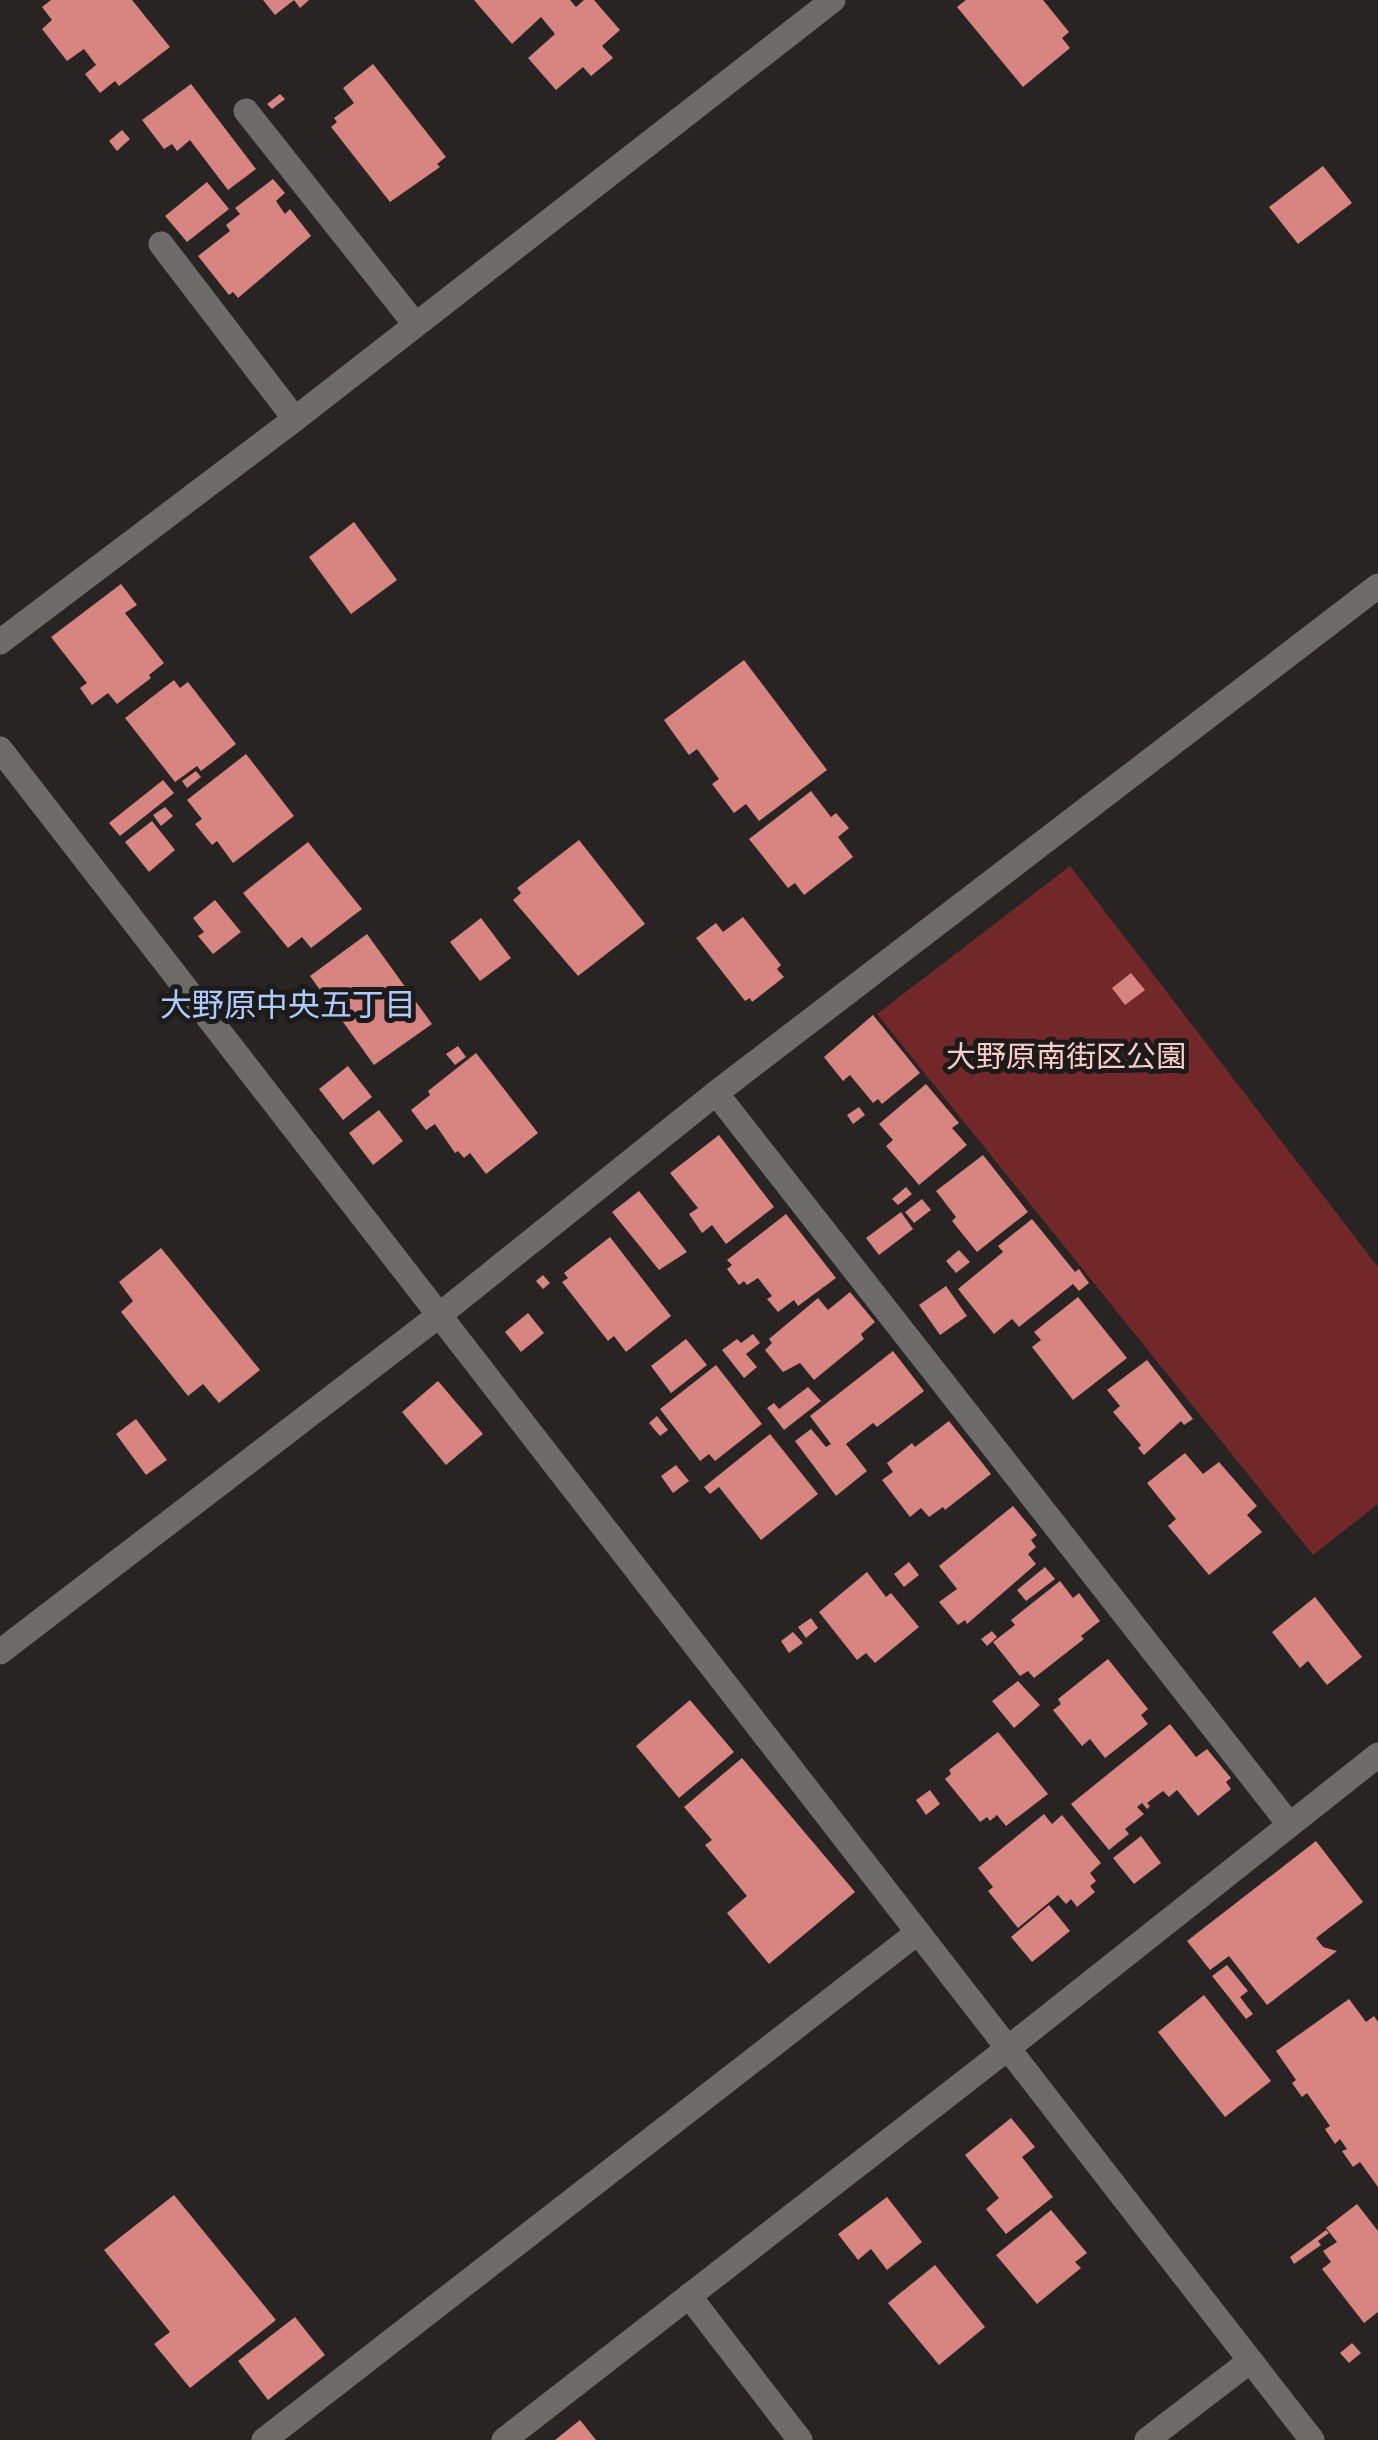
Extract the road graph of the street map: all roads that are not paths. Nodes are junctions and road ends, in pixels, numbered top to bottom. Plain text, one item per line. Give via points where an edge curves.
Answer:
1 (833, 0) edge
2 (246, 111) dead end
3 (161, 244) dead end
4 (415, 324) junction
5 (296, 418) junction
6 (1378, 586) edge
7 (0, 642) edge
8 (0, 749) edge
9 (716, 1092) junction
10 (442, 1313) junction
11 (0, 1652) edge
12 (1378, 1755) edge
13 (1289, 1824) junction
14 (917, 1933) junction
15 (1007, 2049) junction
16 (690, 2296) junction
17 (1250, 2360) junction
18 (264, 2440) edge
19 (504, 2440) edge
20 (800, 2440) edge
21 (1148, 2440) edge
22 (1312, 2440) edge

1 - 4 street
2 - 4 street
3 - 5 street
4 - 5 street
5 - 7 street
6 - 9 street
8 - 10 street
9 - 10 street
9 - 13 street
10 - 11 street
10 - 14 street
12 - 13 street
13 - 15 street
14 - 15 street
14 - 18 street
15 - 16 street
15 - 17 street
16 - 19 street
16 - 20 street
17 - 21 street
17 - 22 street

